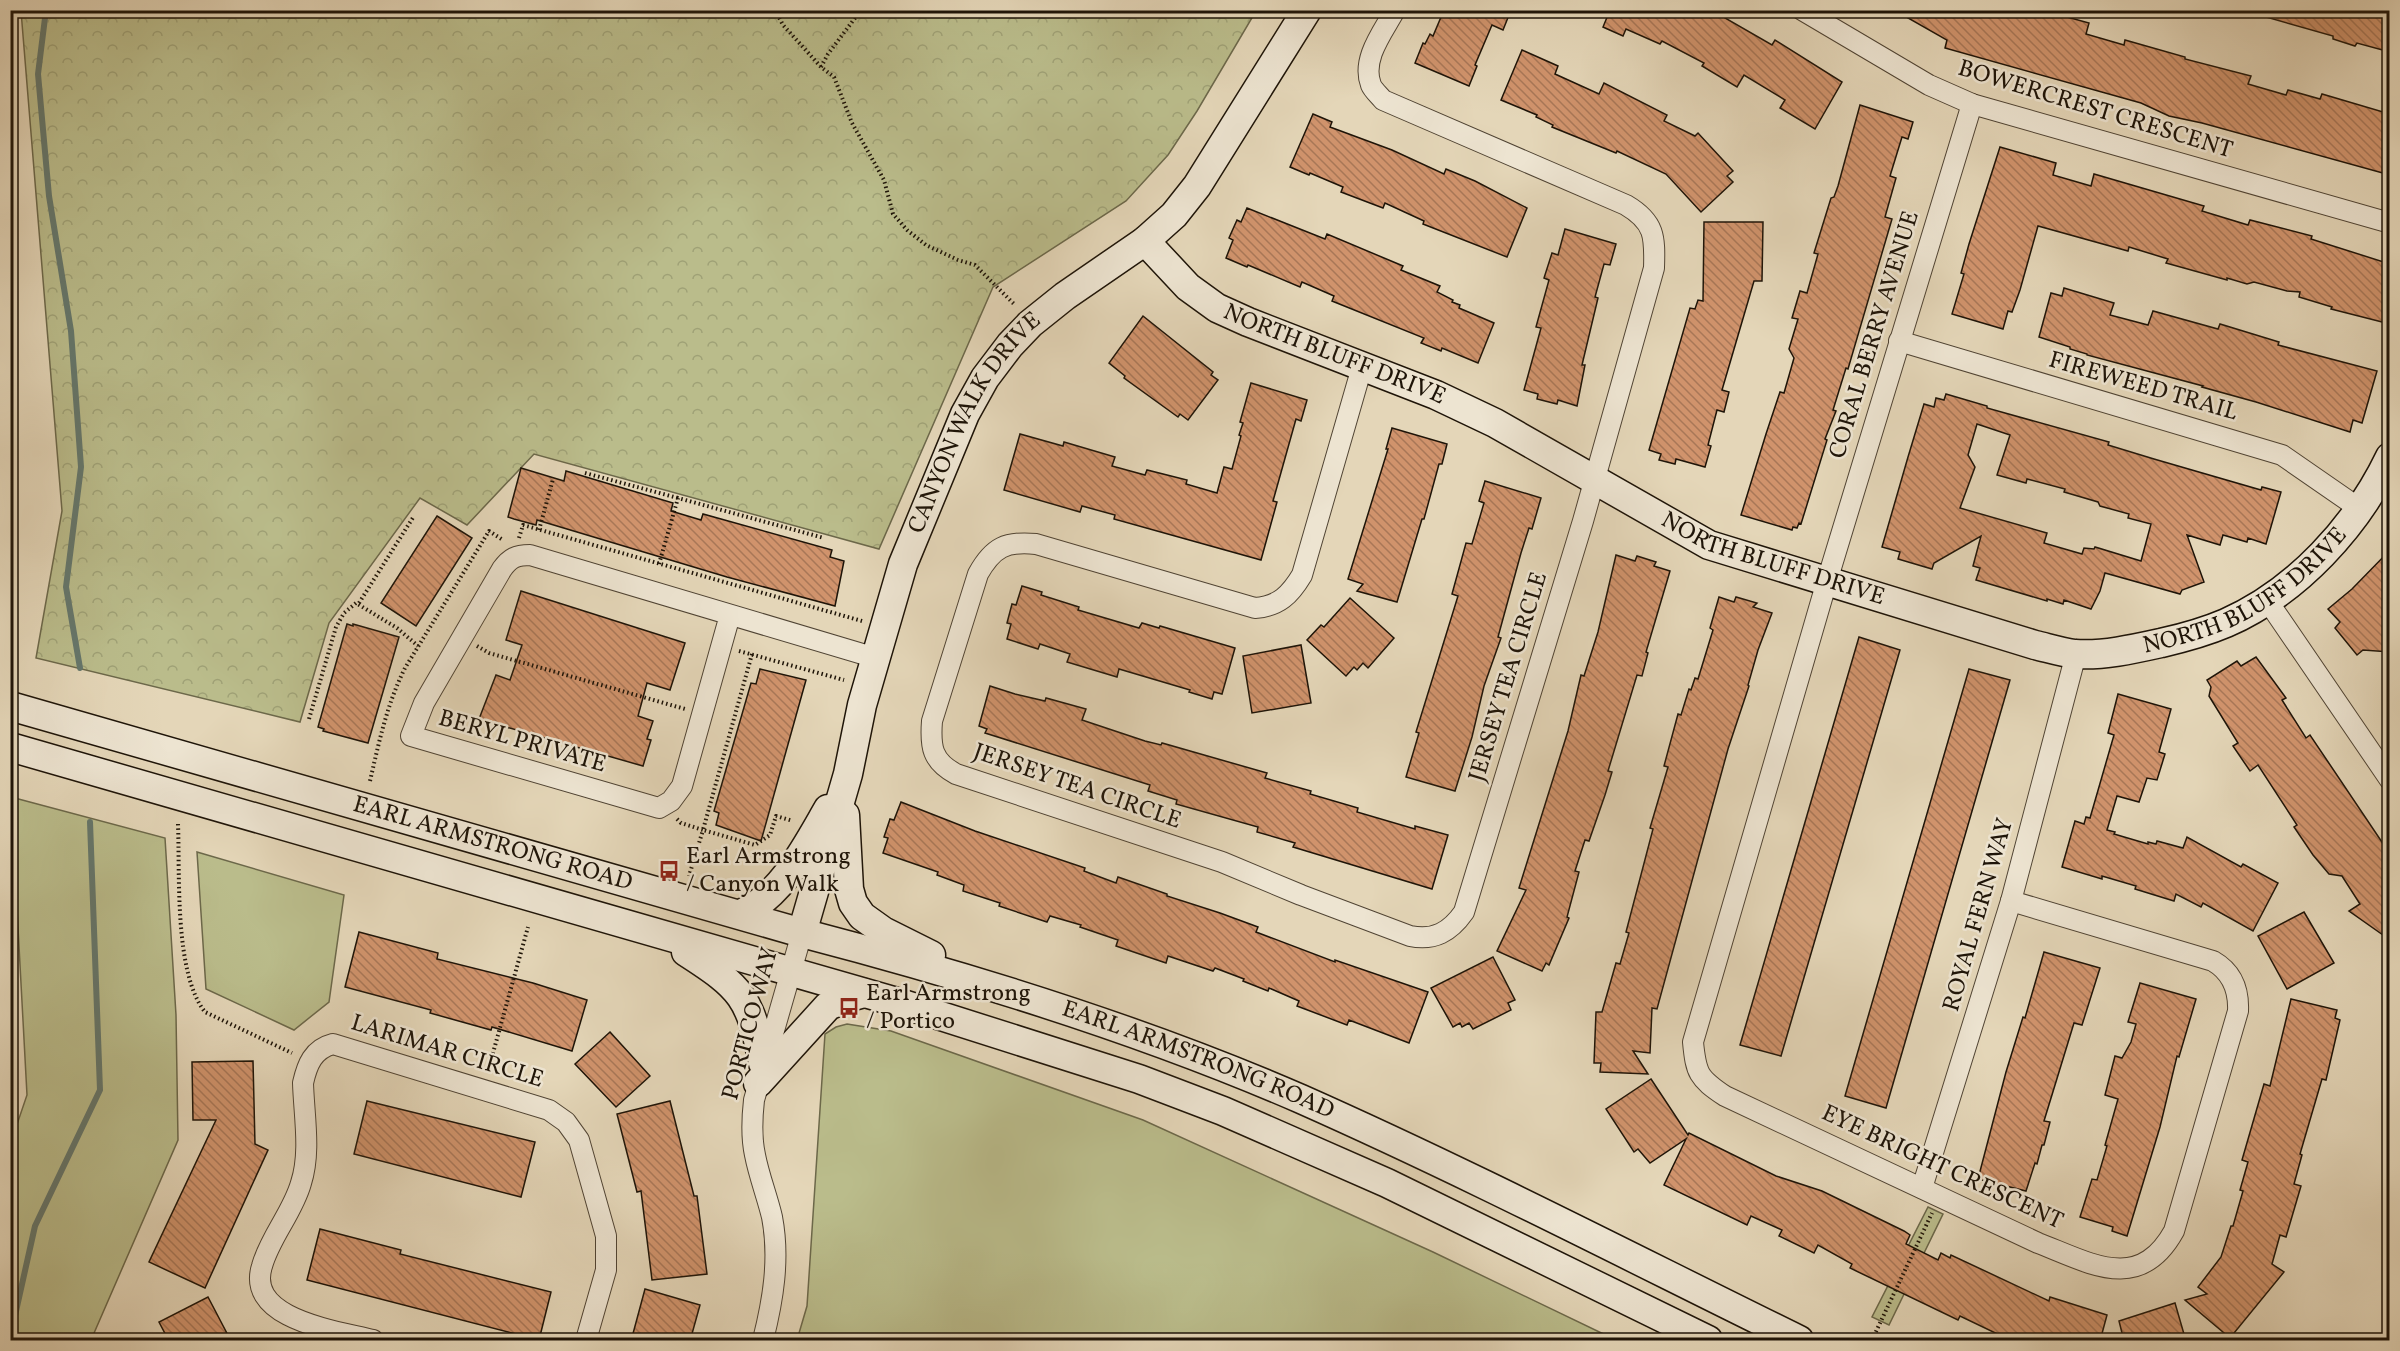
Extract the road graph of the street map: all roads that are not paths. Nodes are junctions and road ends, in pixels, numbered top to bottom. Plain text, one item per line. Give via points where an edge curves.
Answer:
1 (1307, 10) edge
2 (1395, 10) edge
3 (1802, 10) edge
4 (1972, 104) junction
5 (2390, 223) edge
6 (1145, 241) junction
7 (1899, 341) junction
8 (1362, 367) junction
9 (2390, 457) edge
10 (1594, 481) junction
11 (2360, 509) junction
12 (1827, 581) junction
13 (2267, 600) junction
14 (730, 615) junction
15 (2076, 654) junction
16 (876, 658) junction
17 (10, 706) edge
18 (10, 747) edge
19 (848, 774) junction
20 (2390, 780) edge
21 (2011, 901) junction
22 (741, 914) junction
23 (802, 933) junction
24 (659, 934) junction
25 (790, 971) junction
26 (1004, 991) junction
27 (864, 993) junction
28 (760, 1073) junction
29 (1931, 1192) junction
30 (374, 1341) edge
31 (586, 1341) edge
32 (763, 1341) edge
33 (1708, 1341) edge
34 (1799, 1341) edge

1 - 6 main road, CANYON WALK DRIVE via 1197,186 1174,215
2 - 10 street via 1372,51 1369,70 1371,86 1383,100 1626,205 1645,217 1653,232 1654,268
3 - 4 street, BOWERCREST CRESCENT via 1929,85
4 - 5 street, BOWERCREST CRESCENT
4 - 7 street, CORAL BERRY AVENUE
6 - 8 main road, NORTH BLUFF DRIVE via 1204,301
6 - 16 main road, CANYON WALK DRIVE via 1030,324 985,378 965,414 903,564
7 - 11 street, FIREWEED TRAIL via 2282,455
7 - 12 street, CORAL BERRY AVENUE
8 - 10 main road, NORTH BLUFF DRIVE via 1495,423
8 - 10 street, JERSEY TEA CIRCLE via 1302,575 1288,595 1268,607 1255,608 1036,544 1017,542 1003,546 987,557 978,574 932,721 930,741 938,760 956,774 1222,862 1410,936 1433,938 1458,920 1468,903
9 - 11 main road, NORTH BLUFF DRIVE
10 - 12 main road, NORTH BLUFF DRIVE via 1709,545
11 - 13 main road, NORTH BLUFF DRIVE via 2318,557
12 - 15 main road, NORTH BLUFF DRIVE
12 - 29 street, EYE BRIGHT CRESCENT via 1693,1042 1695,1067 1707,1084 1725,1096
13 - 15 main road, NORTH BLUFF DRIVE via 2226,623 2186,637 2134,649
13 - 20 street
14 - 14 street, BERYL PRIVATE via 682,786 664,806 656,808 411,736 424,703 502,570 517,553
14 - 16 street
15 - 21 street, ROYAL FERN WAY
16 - 19 main road, CANYON WALK DRIVE
17 - 22 main road, EARL ARMSTRONG ROAD
18 - 24 main road, EARL ARMSTRONG ROAD
19 - 22 main road via 785,877 769,896
19 - 23 main road, CANYON WALK DRIVE
19 - 26 main road via 844,826 849,889 862,916 883,931
21 - 29 street, ROYAL FERN WAY
21 - 29 street, EYE BRIGHT CRESCENT via 2213,961 2231,977 2237,989 2238,1011 2174,1231 2152,1259 2127,1269 2090,1263
22 - 23 main road, EARL ARMSTRONG ROAD
23 - 25 street, PORTICO WAY
23 - 26 main road, EARL ARMSTRONG ROAD
24 - 25 main road, EARL ARMSTRONG ROAD
24 - 28 main road via 719,973 736,990 753,1018
25 - 27 main road, EARL ARMSTRONG ROAD
25 - 28 street, PORTICO WAY
26 - 34 main road, EARL ARMSTRONG ROAD via 1148,1038 1300,1099
27 - 28 main road via 828,1006
27 - 33 main road, EARL ARMSTRONG ROAD via 1066,1054 1223,1111 1387,1183
28 - 32 street, PORTICO WAY via 754,1100 753,1141 771,1217 776,1268
30 - 31 street, LARIMAR CIRCLE via 289,1317 272,1304 260,1286 262,1265 301,1185 307,1162 303,1083 309,1062 319,1049 333,1044 549,1110 566,1122 579,1140 606,1236 606,1270

